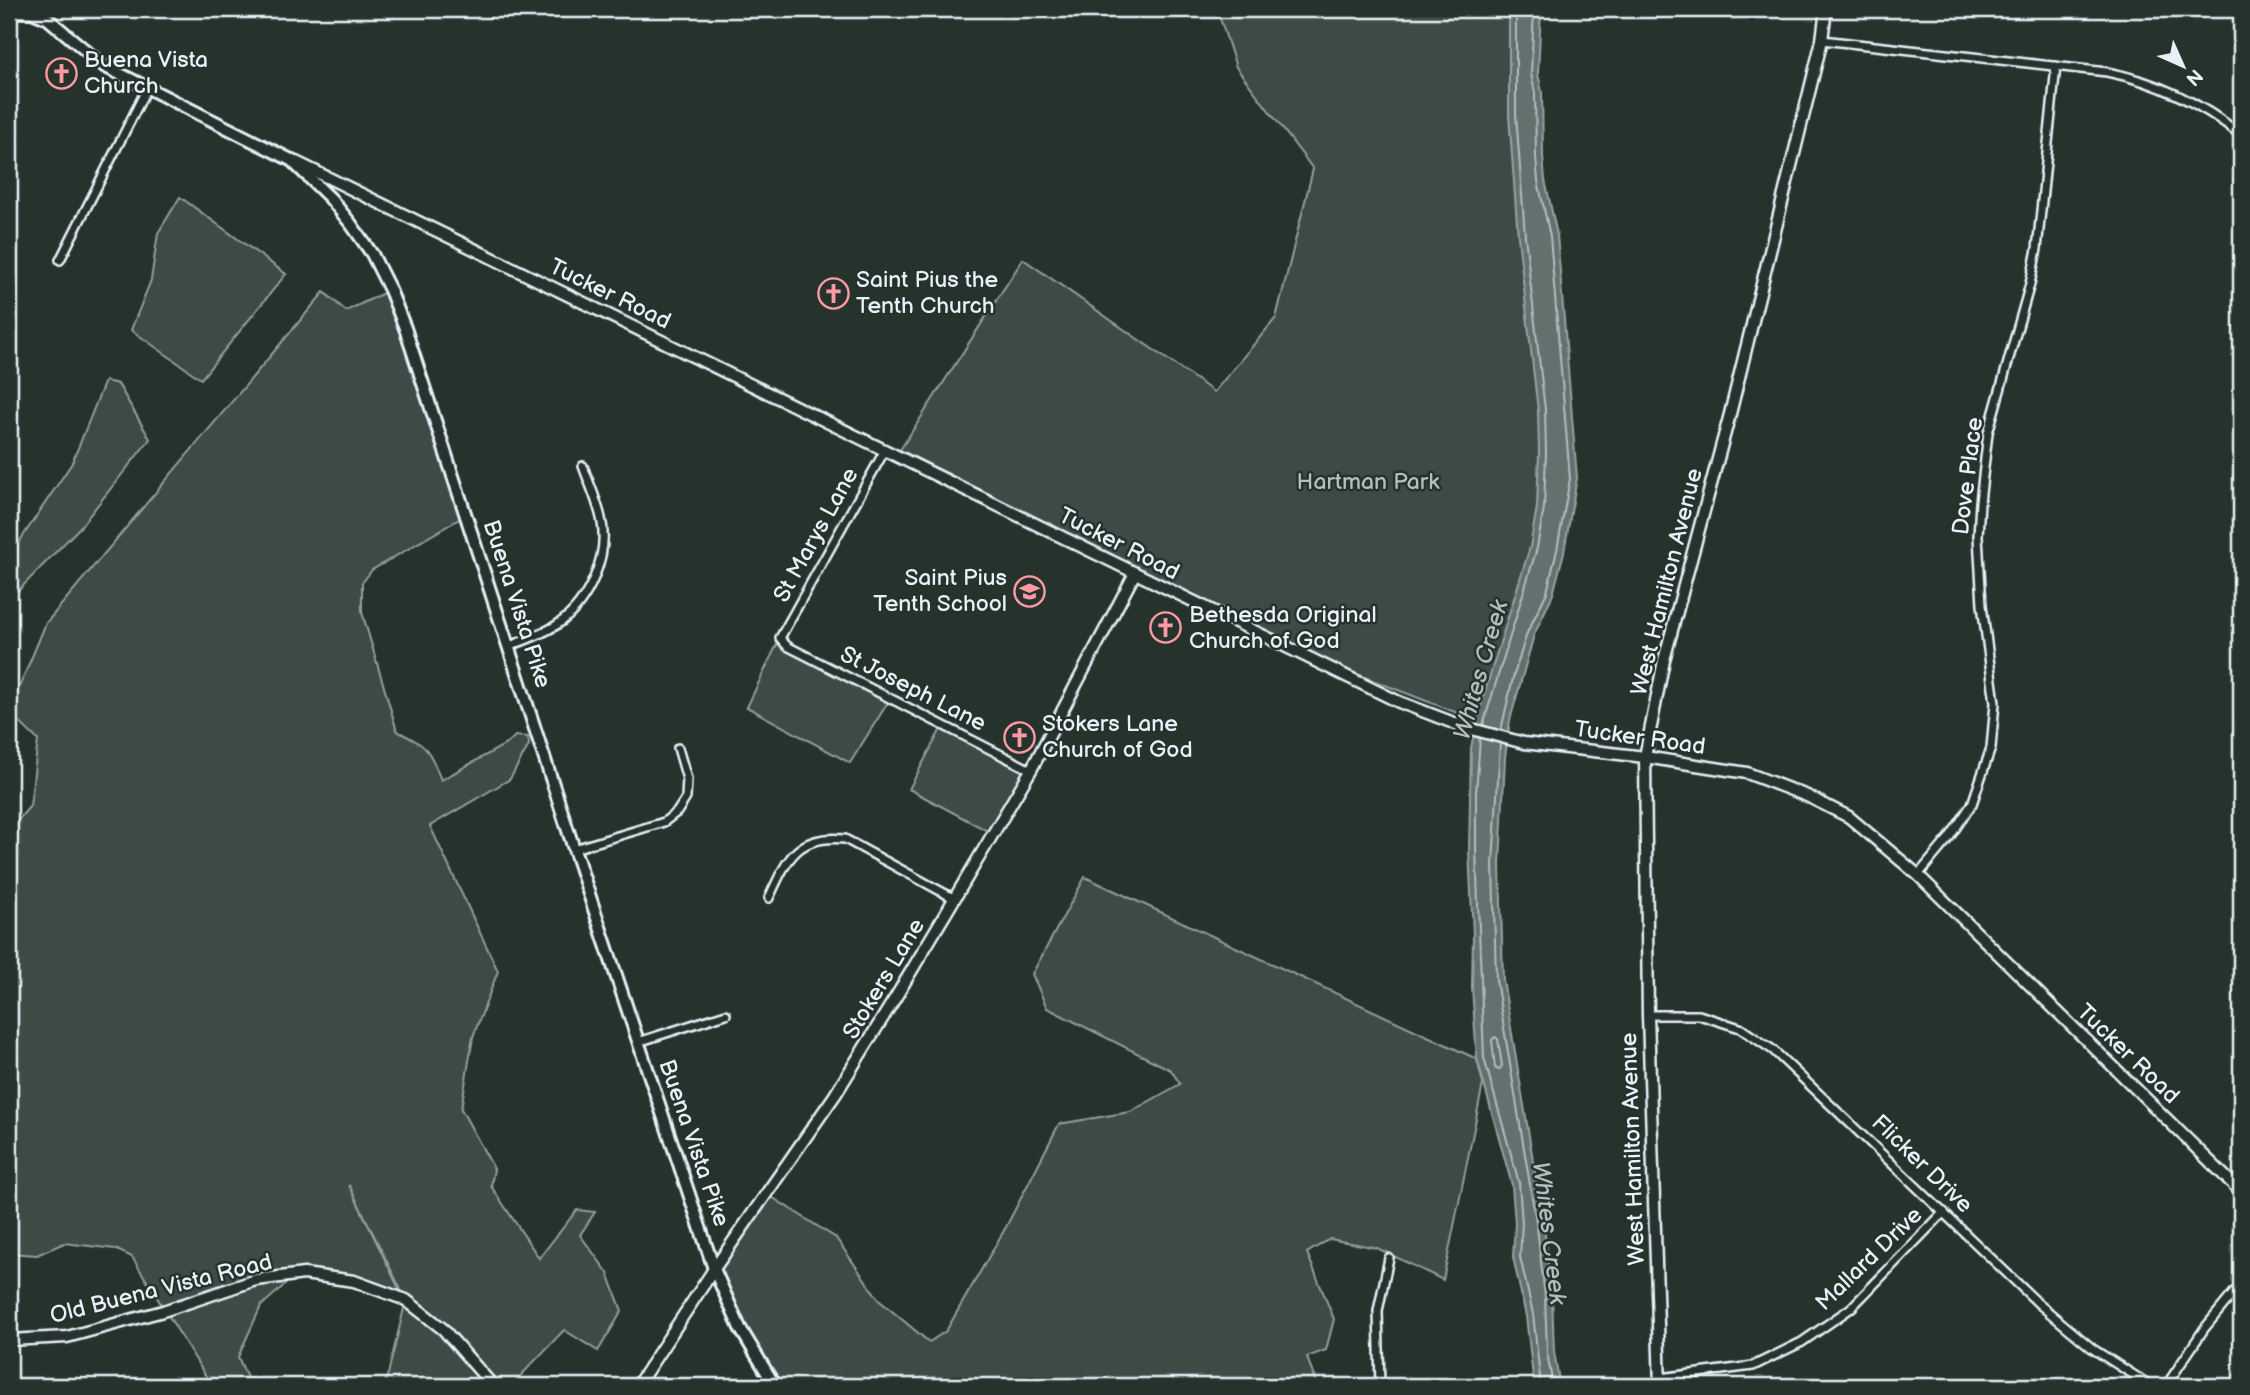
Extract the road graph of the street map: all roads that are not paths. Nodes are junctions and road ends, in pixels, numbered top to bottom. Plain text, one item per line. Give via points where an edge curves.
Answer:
1 (1826, 9) edge
2 (9, 11) edge
3 (1822, 40) junction
4 (2056, 66) junction
5 (147, 88) junction
6 (2241, 135) edge
7 (291, 160) junction
8 (60, 260) dead end
9 (885, 450) junction
10 (583, 466) dead end
11 (1135, 573) junction
12 (780, 638) joint
13 (508, 647) junction
14 (678, 748) dead end
15 (1645, 757) junction
16 (1031, 770) junction
17 (574, 849) junction
18 (1918, 875) junction
19 (769, 898) dead end
20 (954, 899) junction
21 (726, 1014) dead end
22 (1648, 1015) junction
23 (638, 1042) junction
24 (2241, 1192) edge
25 (1944, 1212) junction
26 (1389, 1258) dead end
27 (714, 1269) junction
28 (2241, 1284) edge
29 (9, 1340) edge
30 (1660, 1382) edge
31 (493, 1386) edge
32 (637, 1386) edge
33 (775, 1386) edge
34 (1380, 1386) edge
35 (2151, 1386) edge
36 (2166, 1386) edge

1 - 3 street, West Hamilton Avenue
2 - 5 main road, Buena Vista Pike via 47,18 104,66
3 - 4 street
3 - 15 street, West Hamilton Avenue via 1664,660
4 - 6 street via 2128,76 2171,90
4 - 18 street, Dove Place via 2037,249 1988,433 1980,502 1982,605 1996,703 1991,748 1972,804
5 - 7 main road, Buena Vista Pike
5 - 8 street
7 - 9 street, Tucker Road
7 - 13 main road, Buena Vista Pike via 351,223 390,290
9 - 11 street, Tucker Road
9 - 12 street, St Marys Lane
10 - 13 street via 601,518 601,560 575,610 557,625
11 - 15 street, Tucker Road via 1399,702 1464,727 1524,743
11 - 16 street, Stokers Lane
12 - 16 street, St Joseph Lane via 787,646
13 - 17 main road, Buena Vista Pike
14 - 17 street via 687,779 686,798 677,812 664,822
15 - 18 street, Tucker Road via 1747,773 1807,796 1849,817
15 - 22 street, West Hamilton Avenue
16 - 20 street, Stokers Lane
17 - 23 main road, Buena Vista Pike
18 - 24 street, Tucker Road
19 - 20 street via 793,853 826,837 845,839
20 - 27 street, Stokers Lane via 835,1095
21 - 23 street
22 - 25 street, Flicker Drive via 1699,1015 1740,1028 1773,1049
22 - 30 street, West Hamilton Avenue
23 - 27 main road, Buena Vista Pike
25 - 30 street, Mallard Drive via 1851,1308 1802,1342 1753,1366
25 - 35 street, Flicker Drive via 2039,1304 2093,1349
26 - 34 street via 1378,1311
27 - 32 street, Stokers Lane
27 - 33 main road, Buena Vista Pike via 740,1328
28 - 36 street
29 - 31 street, Old Buena Vista Road via 67,1337 256,1280 304,1274 354,1281 406,1300 443,1329

